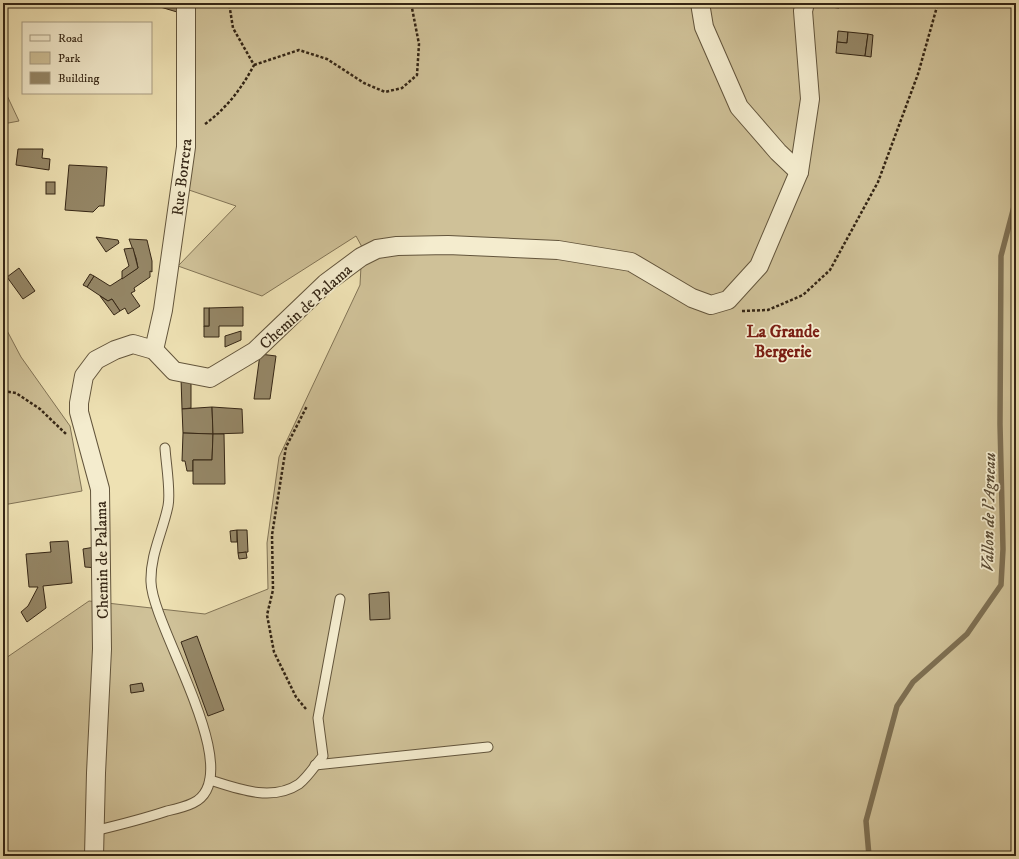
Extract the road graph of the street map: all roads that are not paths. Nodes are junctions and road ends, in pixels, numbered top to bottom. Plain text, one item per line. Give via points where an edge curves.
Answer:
1 (186, 3) edge
2 (700, 3) edge
3 (805, 3) edge
4 (799, 172) junction
5 (154, 350) junction
6 (165, 448) dead end
7 (340, 599) dead end
8 (488, 747) dead end
9 (316, 764) junction
10 (210, 780) junction
11 (94, 831) junction
12 (94, 856) edge

1 - 5 street, Rue Borrera via 186,147 164,310
2 - 4 street via 704,27 740,107 778,152
3 - 4 street, Chemin de Palama via 810,99
4 - 5 street, Chemin de Palama via 759,266 728,300 711,305 692,298 630,262 558,250 448,245 396,246 377,249 361,257 326,283 255,351 210,378 174,371
5 - 11 street, Chemin de Palama via 133,344 96,360 84,376 79,403 79,412 100,489 102,649
6 - 10 lane via 168,504 156,546 151,583 160,619 203,721 212,758
7 - 9 lane via 318,718 323,756
8 - 9 lane
9 - 10 lane via 300,783 279,793 243,790
10 - 11 lane via 210,787 195,803
11 - 12 street, Chemin de Palama

